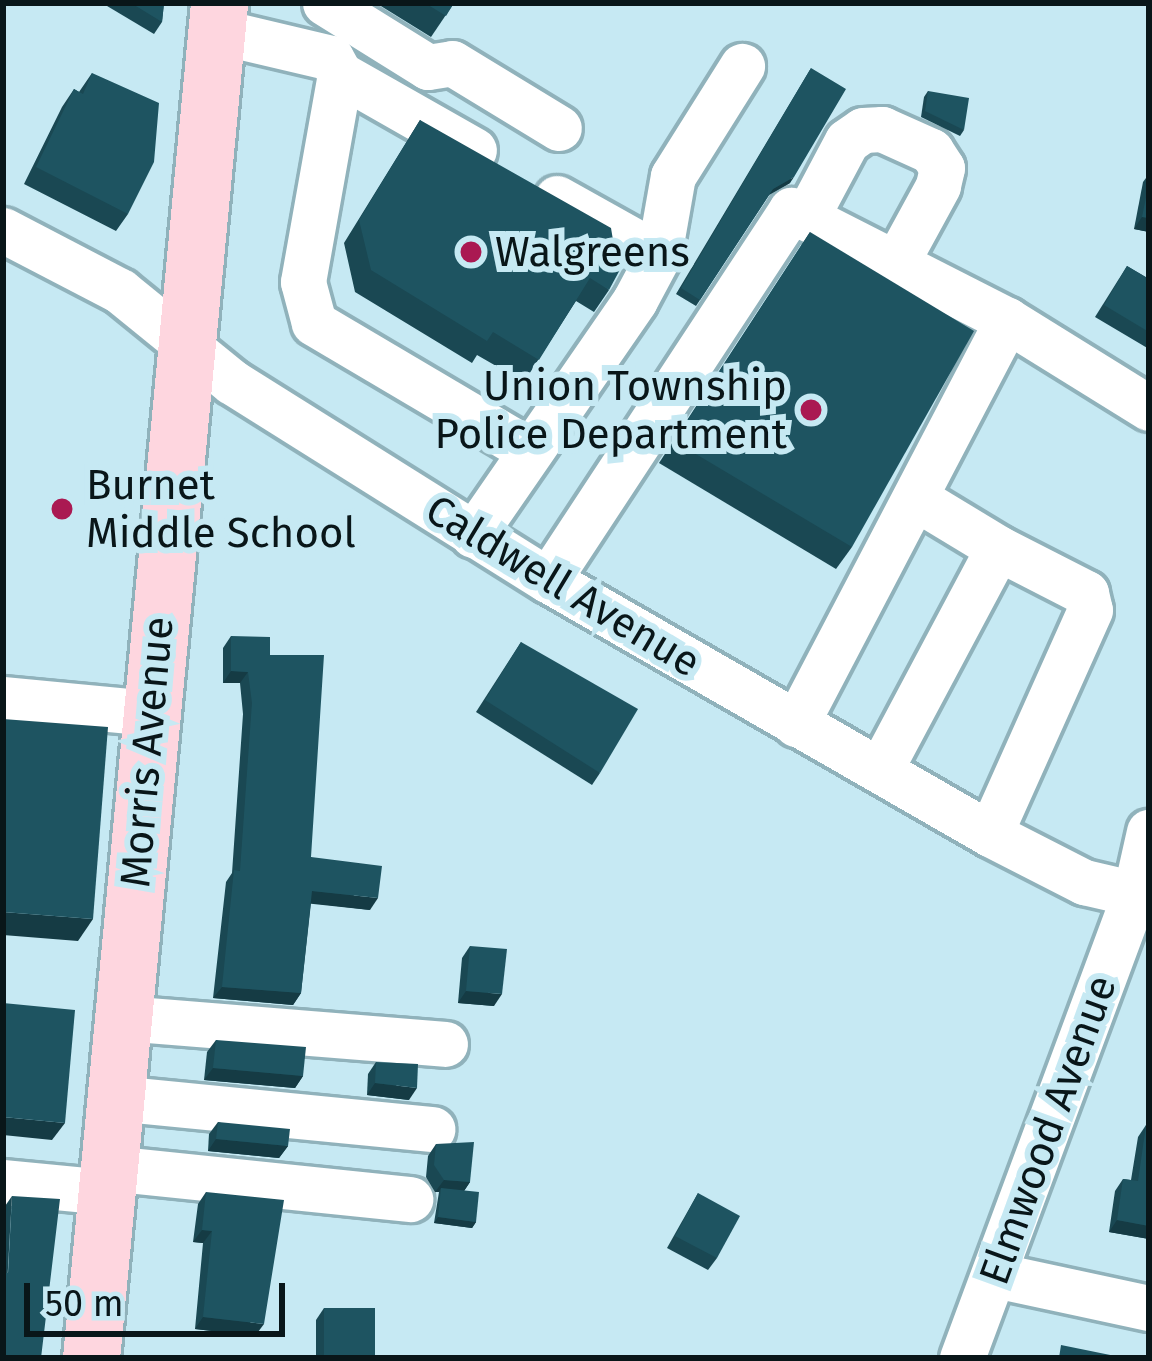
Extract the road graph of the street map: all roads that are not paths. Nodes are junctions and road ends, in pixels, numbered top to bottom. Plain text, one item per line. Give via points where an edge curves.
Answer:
1 (325, 3) edge
2 (218, 17) edge
3 (742, 66) dead end
4 (340, 74) junction
5 (559, 128) dead end
6 (799, 214) junction
7 (3, 230) edge
8 (896, 263) junction
9 (630, 275) junction
10 (1007, 320) junction
11 (188, 341) junction
12 (576, 384) junction
13 (1149, 408) edge
14 (529, 450) junction
15 (917, 499) junction
16 (473, 535) junction
17 (998, 548) junction
18 (548, 580) junction
19 (3, 699) edge
20 (150, 713) junction
21 (796, 724) junction
22 (880, 770) junction
23 (1149, 832) edge
24 (990, 834) junction
25 (1142, 895) edge
26 (123, 1018) junction
27 (445, 1044) dead end
28 (115, 1098) junction
29 (433, 1129) dead end
30 (108, 1180) junction
31 (3, 1181) edge
32 (410, 1198) dead end
33 (995, 1275) junction
34 (1149, 1308) edge
35 (91, 1358) edge
36 (962, 1358) edge

1 - 5 street via 428,67 452,63
2 - 4 street via 331,58
2 - 11 main road, Morris Avenue
3 - 9 street via 673,176
4 - 9 street
4 - 14 street via 303,282 314,323
6 - 8 street
6 - 8 street via 847,141 863,130 882,129 931,152 942,168 938,186
6 - 18 street
7 - 11 street, Caldwell Avenue via 120,291
8 - 10 street
9 - 12 street
9 - 12 street via 578,334
10 - 13 street
10 - 15 street
11 - 16 street, Caldwell Avenue via 232,382
11 - 20 main road, Morris Avenue
12 - 14 street
14 - 16 street
15 - 17 street
15 - 21 street
16 - 18 street, Caldwell Avenue
17 - 22 street
17 - 24 street via 1086,593 1090,610
18 - 21 street, Caldwell Avenue
19 - 20 street
20 - 26 main road, Morris Avenue
21 - 22 street, Caldwell Avenue
22 - 24 street, Caldwell Avenue
23 - 25 street, Elmwood Avenue
24 - 25 street, Caldwell Avenue via 1084,882
25 - 33 street, Elmwood Avenue
26 - 27 street
26 - 28 main road, Morris Avenue
28 - 29 street
28 - 30 main road, Morris Avenue
30 - 31 street
30 - 32 street
30 - 35 main road, Morris Avenue
33 - 34 street
33 - 36 street, Elmwood Avenue

